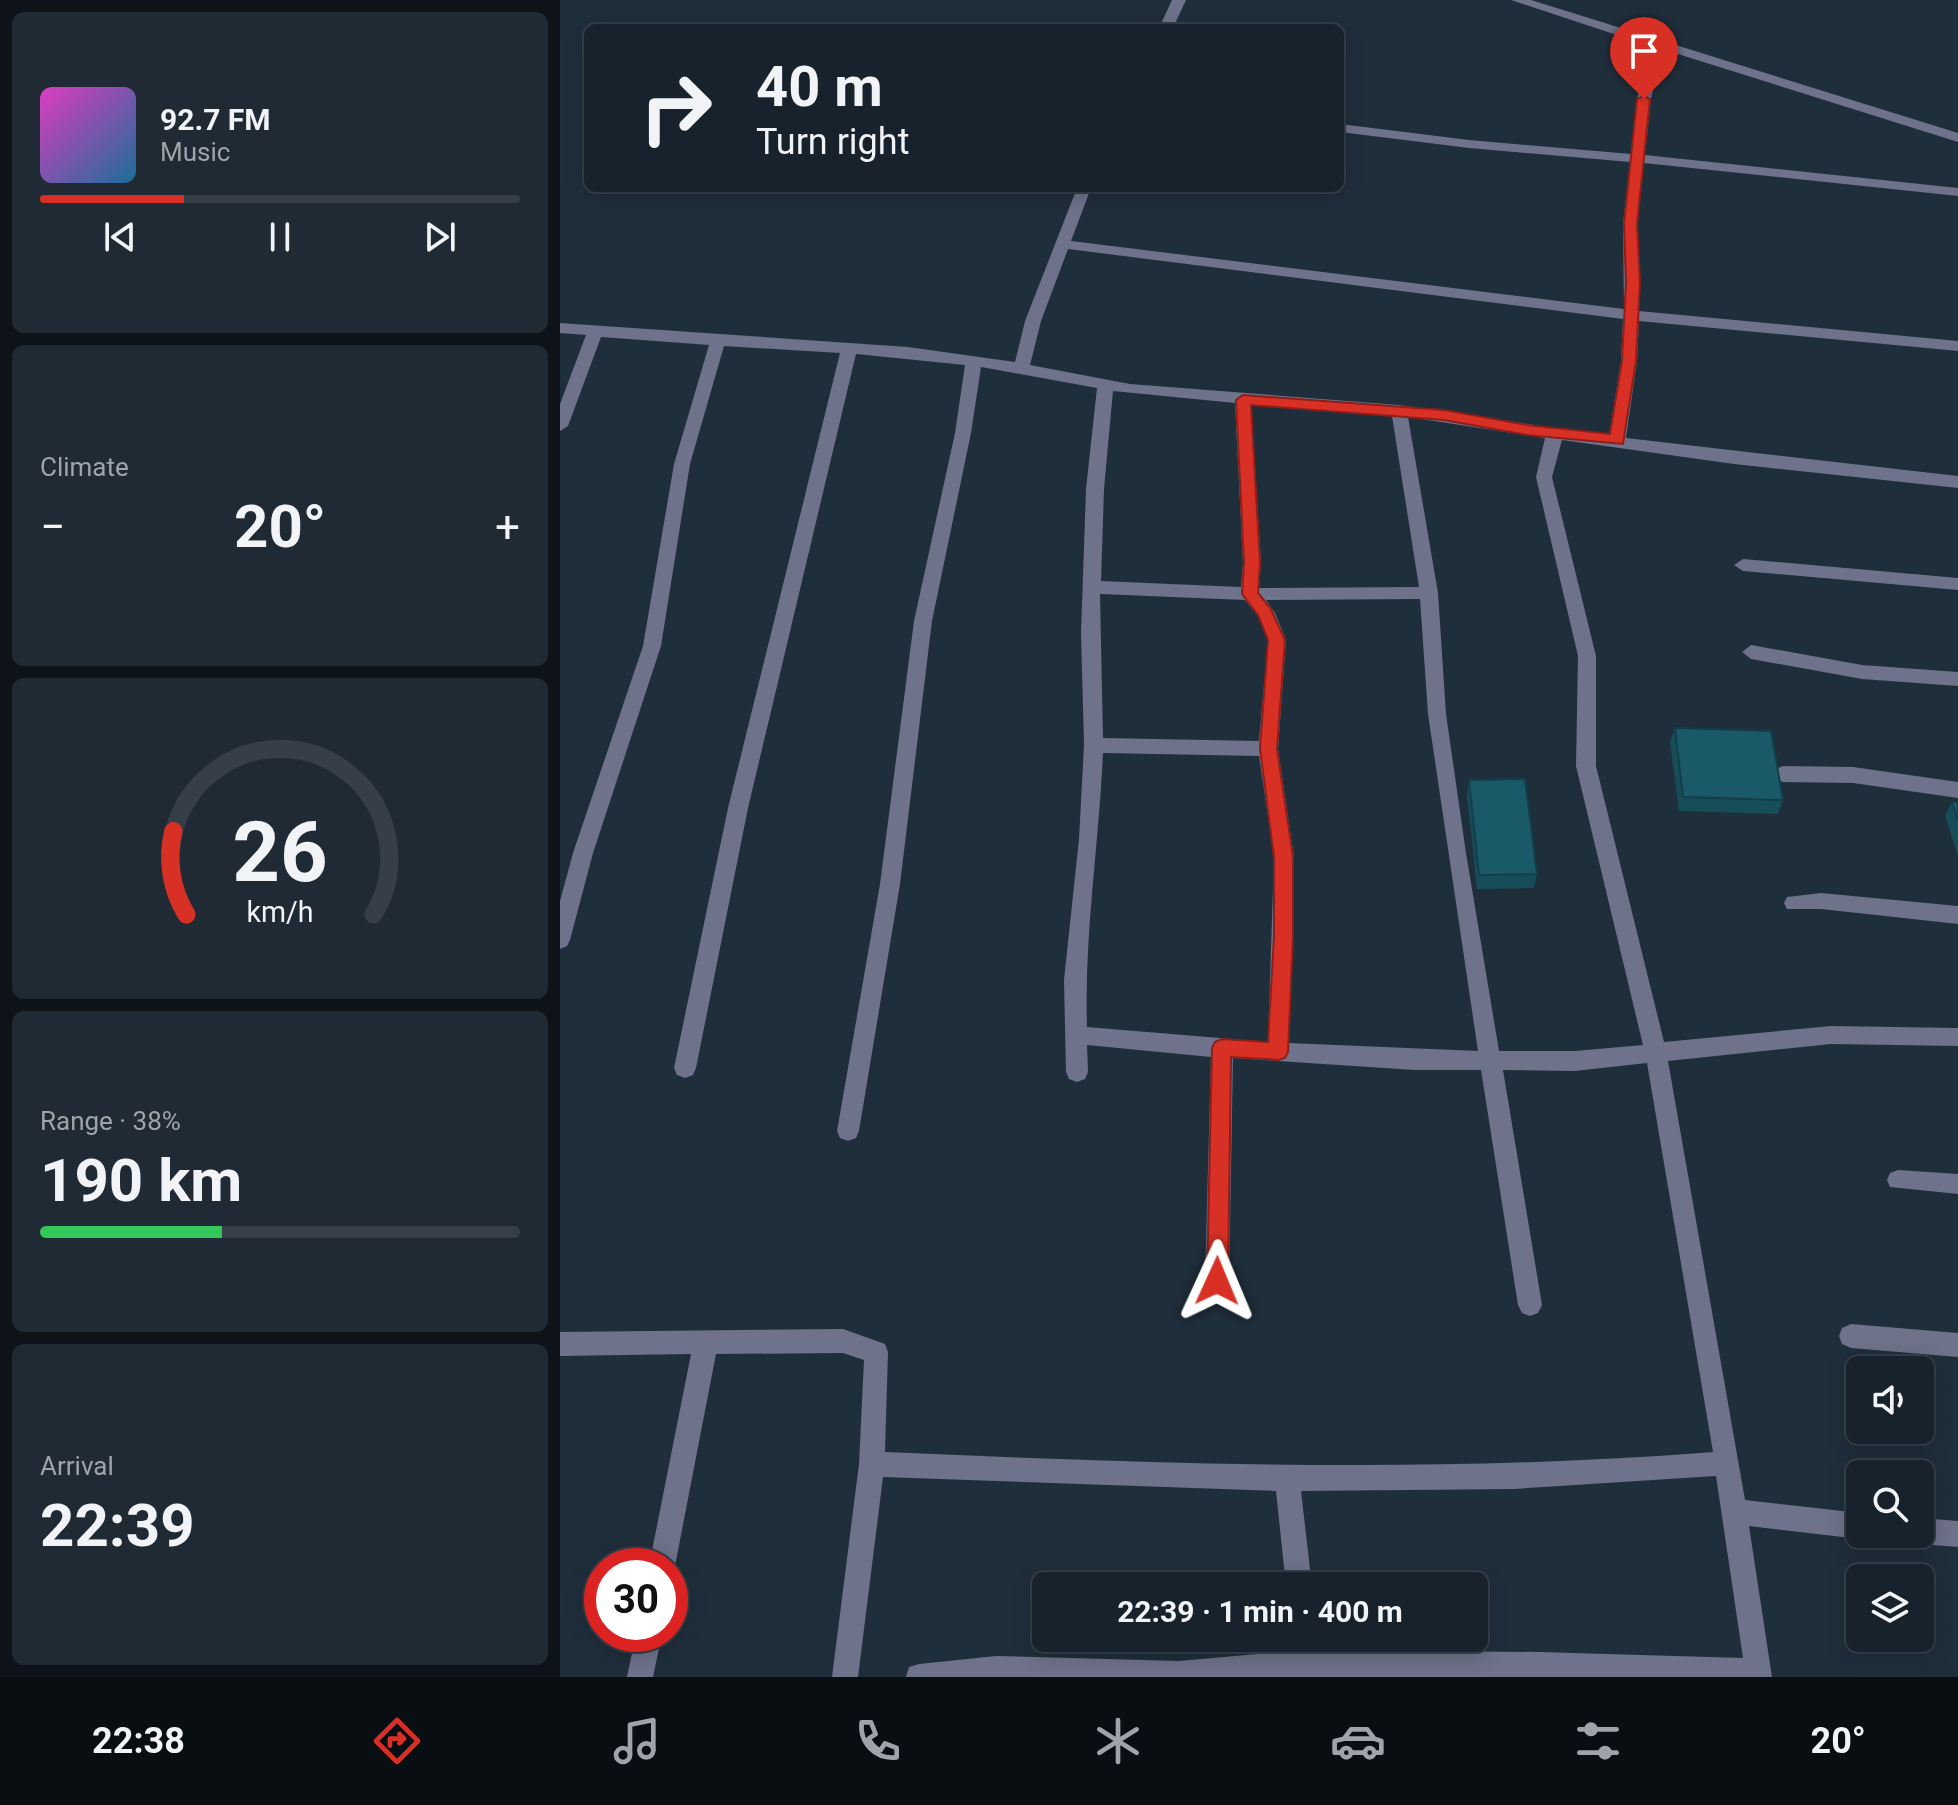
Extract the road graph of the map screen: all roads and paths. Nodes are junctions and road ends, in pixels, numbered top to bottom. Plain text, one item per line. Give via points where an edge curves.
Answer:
1 (1179, 0) edge
2 (1518, 0) edge
3 (1168, 24) edge
4 (1656, 46) junction
5 (1344, 128) edge
6 (1958, 138) edge
7 (1639, 159) junction
8 (1082, 192) edge
9 (1958, 192) edge
10 (1062, 244) junction
11 (1631, 315) junction
12 (560, 328) edge
13 (595, 331) junction
14 (718, 341) junction
15 (1958, 346) edge
16 (849, 350) junction
17 (974, 361) junction
18 (1021, 368) junction
19 (1106, 384) junction
20 (1243, 400) junction
21 (1399, 410) junction
22 (560, 426) edge
23 (1555, 433) junction
24 (1617, 440) junction
25 (1958, 482) edge
26 (1743, 565) dead end
27 (1958, 584) edge
28 (1092, 587) junction
29 (1429, 593) junction
30 (1250, 594) junction
31 (1751, 652) dead end
32 (1958, 679) edge
33 (1094, 745) junction
34 (1268, 749) junction
35 (1783, 774) dead end
36 (1958, 790) edge
37 (1794, 903) dead end
38 (1958, 915) edge
39 (560, 940) edge
40 (1076, 1035) junction
41 (1958, 1037) edge
42 (1222, 1048) junction
43 (1278, 1052) junction
44 (1656, 1053) junction
45 (1488, 1060) junction
46 (685, 1068) dead end
47 (1077, 1072) dead end
48 (848, 1131) dead end
49 (1898, 1180) dead end
50 (1958, 1184) edge
51 (1217, 1281) dead end
52 (1530, 1305) dead end
53 (1851, 1336) dead end
54 (706, 1342) junction
55 (560, 1344) edge
56 (1958, 1345) edge
57 (1727, 1463) junction
58 (872, 1464) junction
59 (1287, 1476) junction
60 (1734, 1511) junction
61 (1846, 1524) edge
62 (1934, 1532) edge
63 (1958, 1534) edge
64 (666, 1548) edge
65 (1297, 1572) edge
66 (645, 1652) edge
67 (1300, 1652) edge
68 (1310, 1652) edge
69 (1385, 1670) edge
70 (1759, 1674) edge
71 (640, 1677) edge
72 (845, 1677) edge
73 (919, 1677) edge

1 - 3 street
2 - 4 street
4 - 6 street
4 - 7 street
5 - 7 street
7 - 9 street
7 - 11 street via 1630,224
8 - 10 street
10 - 11 street
10 - 18 street
11 - 15 street
11 - 24 street
12 - 13 street
13 - 14 street
13 - 22 street
14 - 16 street
14 - 39 street via 682,464 652,646 583,853
16 - 17 street
16 - 46 street via 745,778
17 - 18 street
17 - 48 street via 923,621 890,884
18 - 19 street
19 - 20 street
19 - 28 street
20 - 21 street
20 - 30 street
21 - 23 street
21 - 29 street
23 - 24 street
23 - 44 street via 1544,477 1587,656 1586,766
24 - 25 street
26 - 27 street
28 - 30 street
28 - 33 street
29 - 30 street
29 - 45 street via 1437,714
30 - 34 street via 1266,613 1277,640
31 - 32 street via 1862,672
33 - 34 street
33 - 40 street via 1075,980
34 - 43 street via 1284,857
35 - 36 street via 1853,775
37 - 38 street
40 - 42 street
40 - 47 street
41 - 44 street via 1831,1035
42 - 43 street
42 - 51 street
43 - 45 street
44 - 45 street via 1575,1061
44 - 57 street
45 - 52 street
49 - 50 street
53 - 56 street
54 - 55 street
54 - 58 street via 843,1341 876,1352
54 - 64 street
57 - 59 street via 1626,1473
57 - 60 street
58 - 59 street
58 - 72 street
59 - 65 street
60 - 61 street
60 - 70 street
62 - 63 street
66 - 71 street
67 - 73 street via 1179,1674 996,1669
68 - 69 street
69 - 70 street

